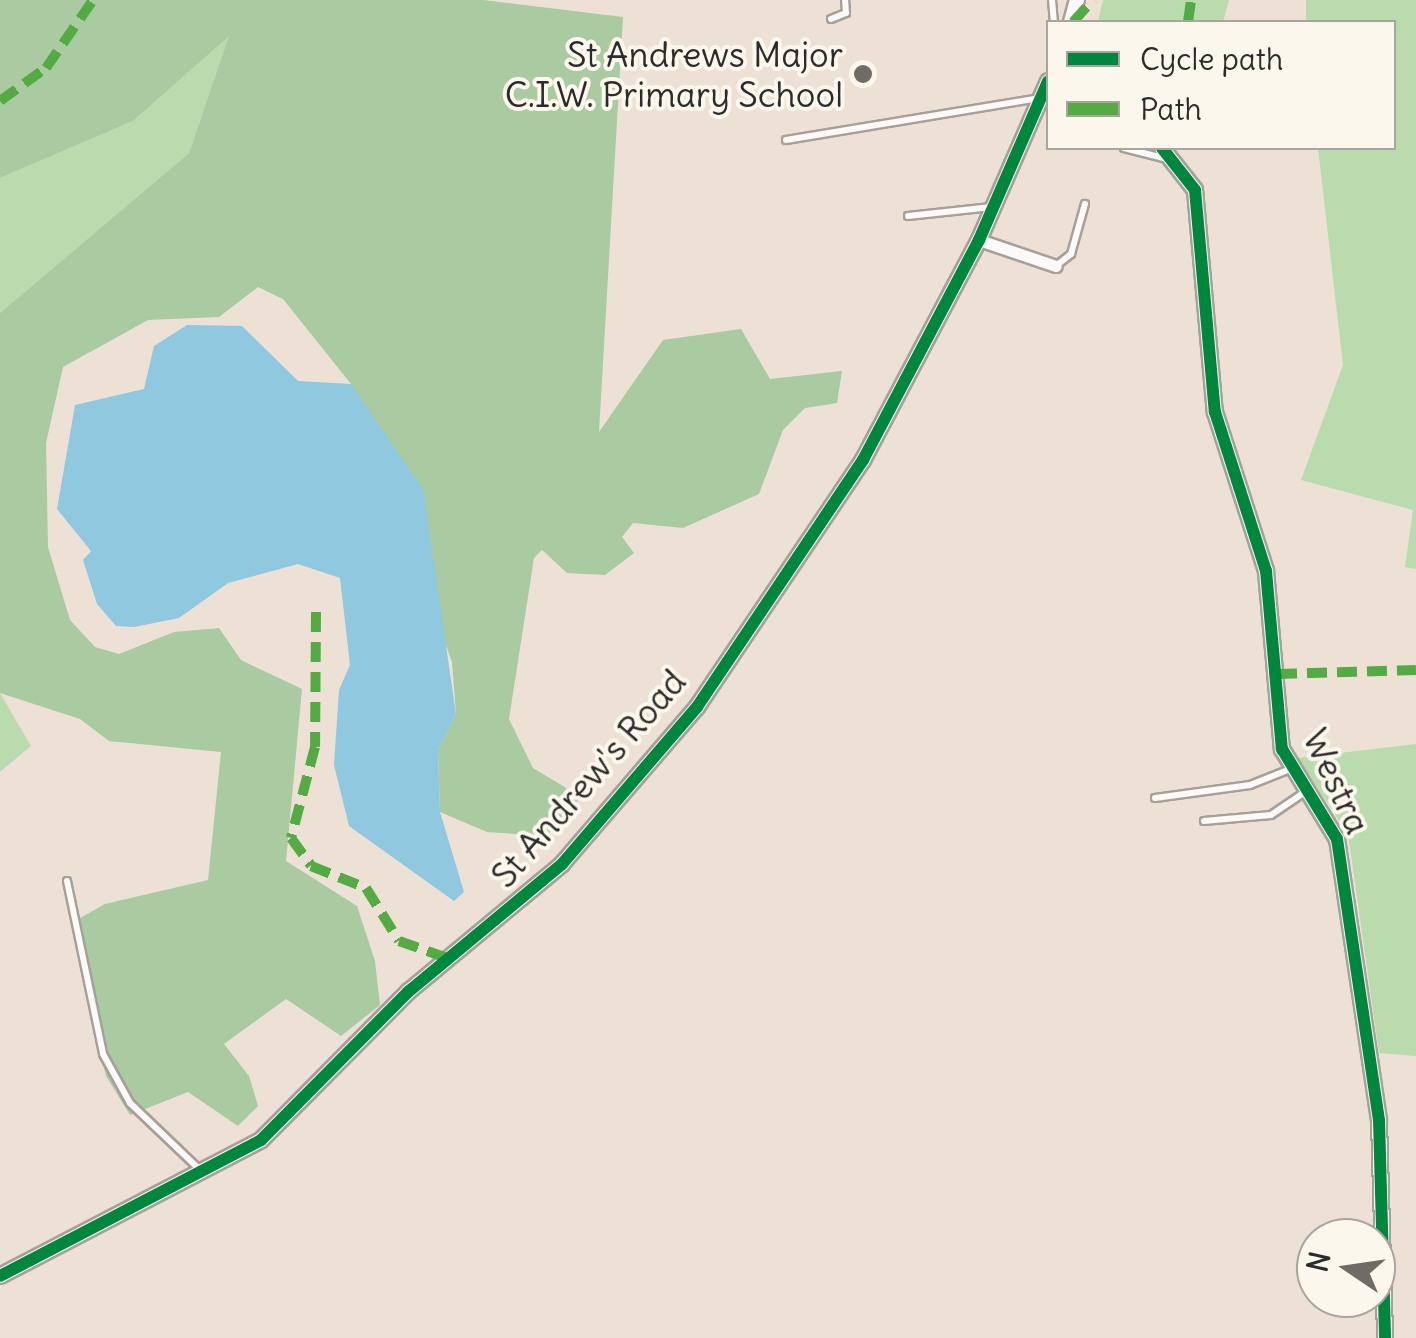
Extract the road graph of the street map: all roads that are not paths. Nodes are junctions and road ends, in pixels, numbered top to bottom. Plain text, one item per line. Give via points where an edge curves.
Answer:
1 (845, 0) edge
2 (832, 18) dead end
3 (1042, 108) edge
4 (786, 140) dead end
5 (1132, 150) edge
6 (1164, 150) edge
7 (1173, 160) junction
8 (1085, 204) dead end
9 (994, 206) junction
10 (908, 216) dead end
11 (979, 240) junction
12 (1056, 266) joint
13 (1292, 768) junction
14 (1306, 791) junction
15 (1155, 798) dead end
16 (1204, 821) dead end
17 (67, 881) dead end
18 (200, 1170) junction
19 (0, 1276) edge
20 (1386, 1338) edge

1 - 2 lane via 846,14
3 - 4 lane
3 - 9 street, St Andrew's Road
5 - 7 lane
6 - 7 street, Westra
7 - 13 street, Westra via 1195,190 1214,412 1266,570 1282,750
8 - 12 lane via 1072,254
9 - 10 lane
9 - 11 street, St Andrew's Road
11 - 12 street
11 - 18 street, St Andrew's Road via 864,460 688,718 516,908 408,992 261,1140
13 - 14 street, Westra
13 - 15 lane via 1250,785
14 - 16 lane via 1271,815
14 - 20 street, Westra via 1338,839 1376,1102
17 - 18 lane via 103,1054 130,1104
18 - 19 street, St Andrew's Road

